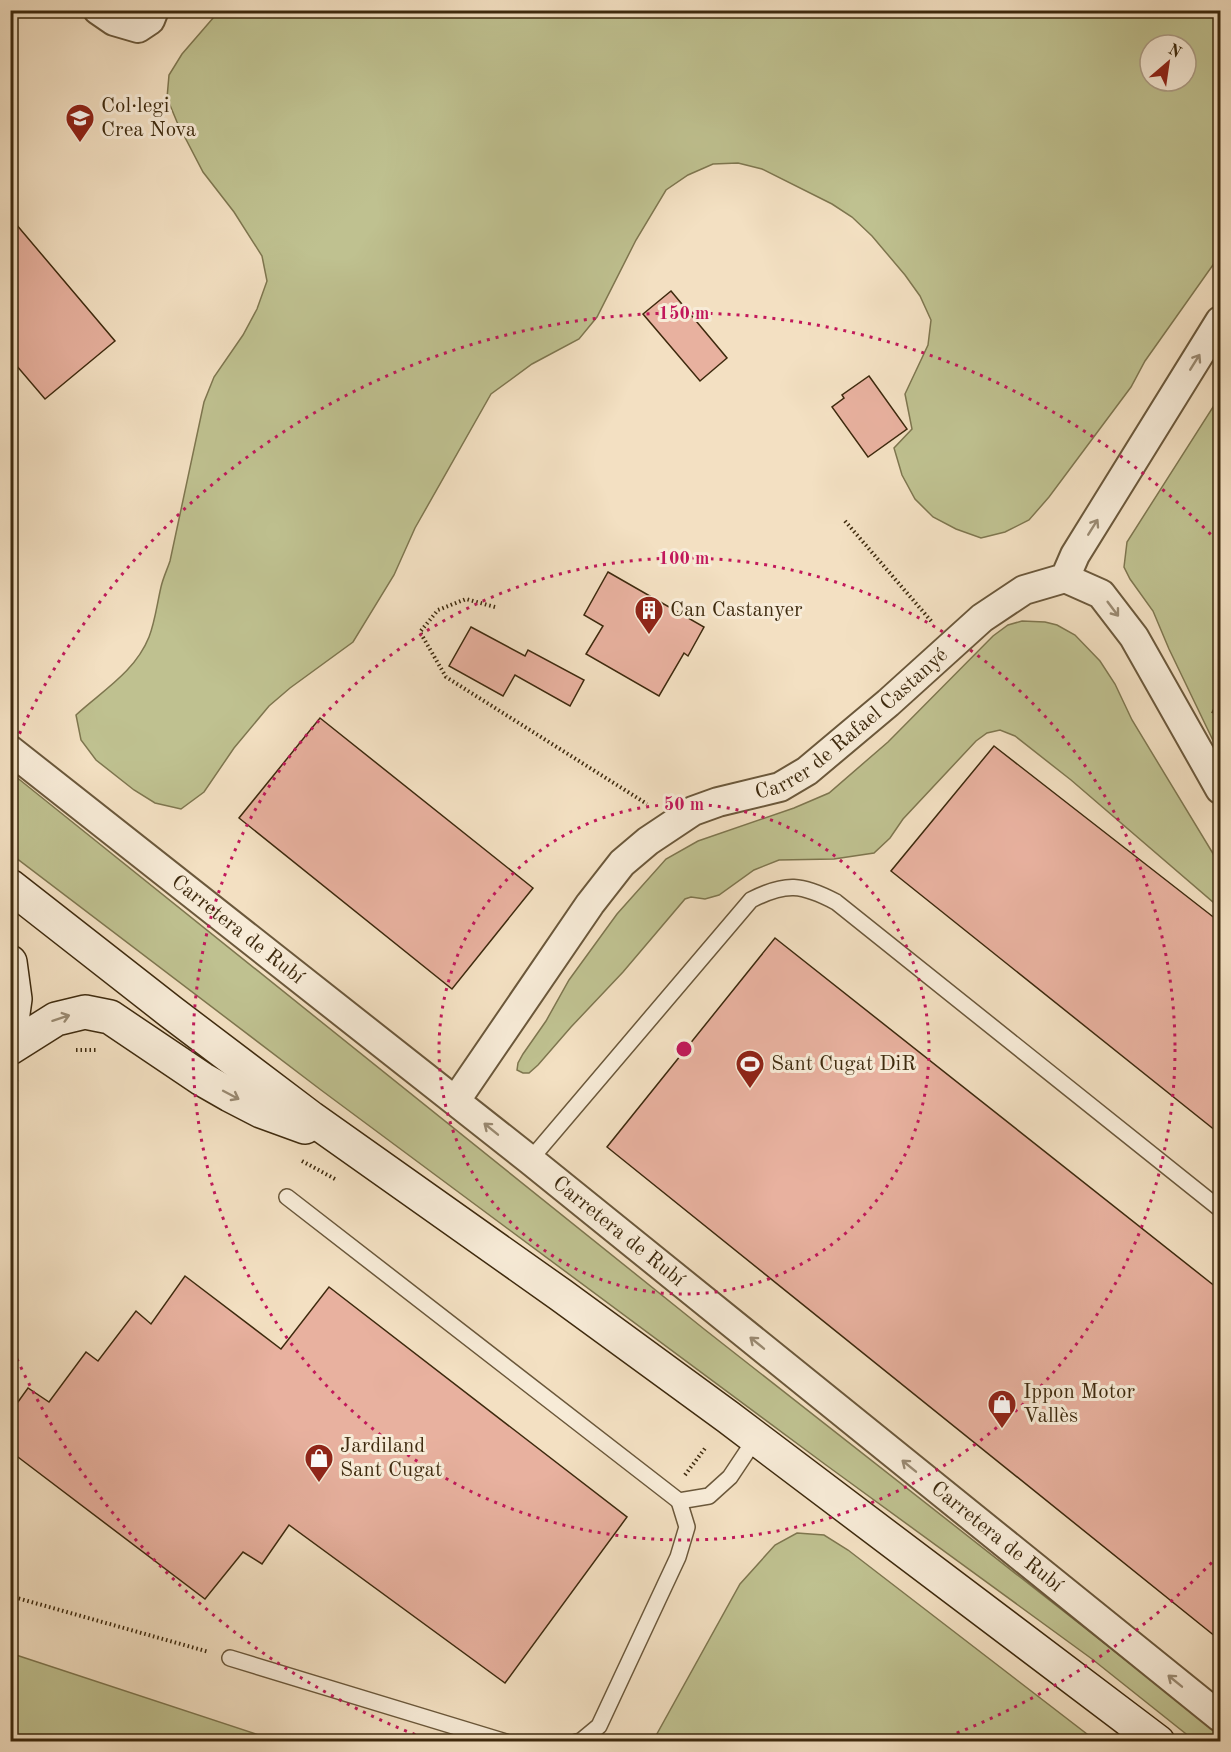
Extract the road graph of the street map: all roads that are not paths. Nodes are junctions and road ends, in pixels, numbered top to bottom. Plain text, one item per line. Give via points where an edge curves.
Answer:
1 (98, 10) edge
2 (154, 10) edge
3 (1221, 321) edge
4 (1065, 578) junction
5 (10, 750) edge
6 (1221, 789) edge
7 (10, 886) edge
8 (24, 905) edge
9 (10, 962) edge
10 (10, 1035) edge
11 (15, 1062) edge
12 (456, 1100) junction
13 (343, 1141) junction
14 (530, 1160) junction
15 (287, 1197) dead end
16 (1221, 1209) edge
17 (756, 1438) junction
18 (674, 1498) junction
19 (230, 1658) road end
20 (1221, 1718) edge
21 (506, 1742) edge
22 (576, 1742) edge
23 (1158, 1742) edge

1 - 2 street via 114,21 138,28 150,20
4 -> 3 street via 1075,555
4 -> 6 street via 1101,594 1134,637
4 - 12 street, Carrer de Rafael Castanyé via 1024,590 982,618 807,771 780,787 693,811 622,863
5 - 12 street, Carretera de Rubí
7 - 8 main road
8 - 13 main road
9 - 10 main road via 15,999
11 -> 13 main road via 56,1019 85,1012 110,1017 230,1095 261,1111
14 -> 12 street, Carretera de Rubí
13 - 17 main road
14 - 16 lane via 751,900 771,890 795,886 836,903
20 -> 14 street, Carretera de Rubí
15 - 18 lane
17 - 18 lane via 730,1478 709,1496
17 - 23 main road
18 - 22 lane via 687,1527 678,1557 599,1726
19 - 21 lane

